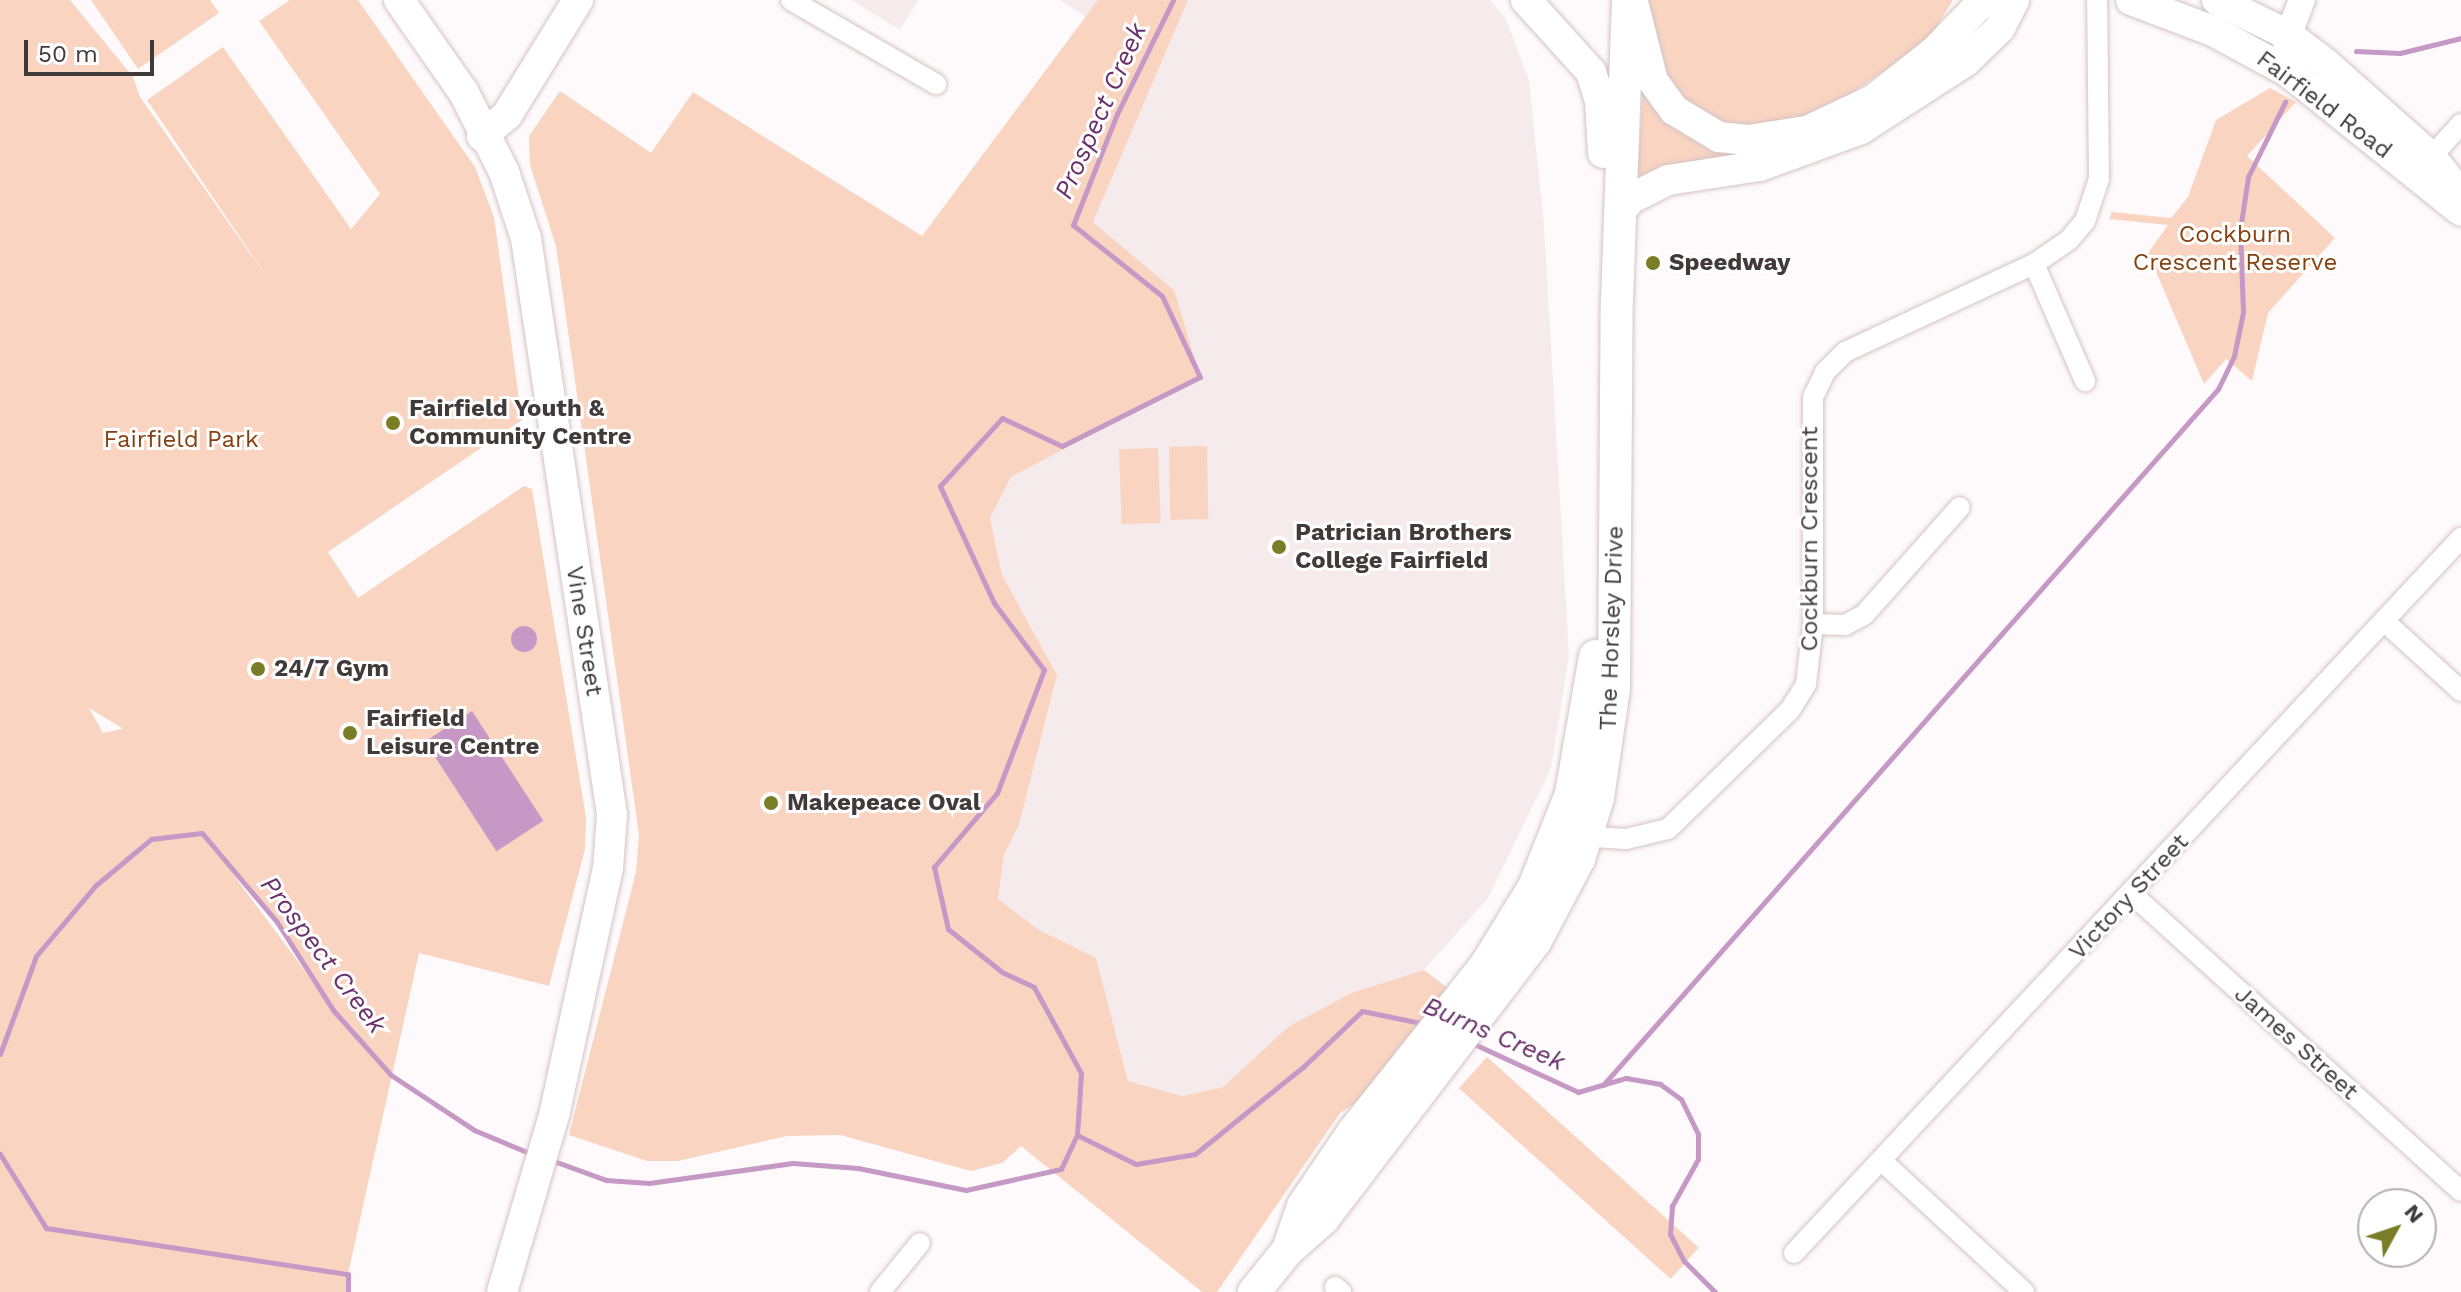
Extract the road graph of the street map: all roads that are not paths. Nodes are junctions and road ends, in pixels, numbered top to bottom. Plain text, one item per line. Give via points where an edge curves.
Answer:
1 (377, 0) edge
2 (399, 0) edge
3 (578, 0) edge
4 (791, 0) edge
5 (1526, 0) edge
6 (1607, 0) edge
7 (1631, 0) edge
8 (1967, 0) edge
9 (1984, 0) edge
10 (2014, 0) edge
11 (2031, 0) edge
12 (2097, 0) edge
13 (2131, 0) edge
14 (2217, 0) edge
15 (2302, 0) edge
16 (2000, 28) junction
17 (2288, 35) junction
18 (1935, 51) junction
19 (936, 84) dead end
20 (2461, 124) edge
21 (482, 136) junction
22 (1603, 153) junction
23 (2427, 169) junction
24 (2461, 195) edge
25 (2461, 211) edge
26 (1620, 212) junction
27 (2034, 264) junction
28 (2085, 381) dead end
29 (1960, 507) dead end
30 (2461, 538) edge
31 (2384, 621) junction
32 (1813, 624) junction
33 (2461, 691) edge
34 (1572, 836) junction
35 (2132, 894) junction
36 (1883, 1162) junction
37 (2461, 1191) edge
38 (920, 1243) dead end
39 (1794, 1253) dead end
40 (502, 1292) edge
41 (880, 1292) edge
42 (1254, 1292) edge
43 (2024, 1292) edge

1 - 21 main road via 450,102
2 - 21 main road via 464,93
3 - 21 main road via 507,115
4 - 19 street
5 - 22 main road via 1591,72 1600,101
6 - 22 main road, The Horsley Drive
7 - 18 main road via 1655,85 1674,110 1719,137 1776,139 1807,131 1873,100
7 - 26 main road, The Horsley Drive
8 - 18 main road
9 - 18 main road
10 - 16 main road
11 - 16 main road
12 - 27 street, Cockburn Crescent via 2099,179 2094,200 2069,240
13 - 23 main road, Fairfield Road via 2213,31 2287,71
14 - 17 main road, Fairfield Road
15 - 17 street
16 - 26 main road via 1941,80 1861,129 1760,166 1668,180 1630,199
17 - 23 main road, Fairfield Road
20 - 23 street
21 - 40 main road, Vine Street via 504,172 526,238 612,815 608,868 555,1112
22 - 34 main road, The Horsley Drive via 1597,626
23 - 24 main road, Fairfield Road
23 - 25 main road, Fairfield Road
26 - 34 main road, The Horsley Drive via 1613,716
27 - 28 street
27 - 32 street, Cockburn Crescent via 1863,342 1825,372 1813,397 1809,424
29 - 32 street via 1864,615 1845,625
30 - 31 street, Victory Street
31 - 33 street
31 - 35 street, Victory Street
32 - 34 street, Cockburn Crescent via 1806,684 1790,710 1689,812 1647,837
34 - 42 main road, The Horsley Drive via 1508,933 1470,1006 1303,1206 1288,1250
35 - 36 street, Victory Street
35 - 37 street, James Street
36 - 39 street, Victory Street
36 - 43 street
38 - 41 street

